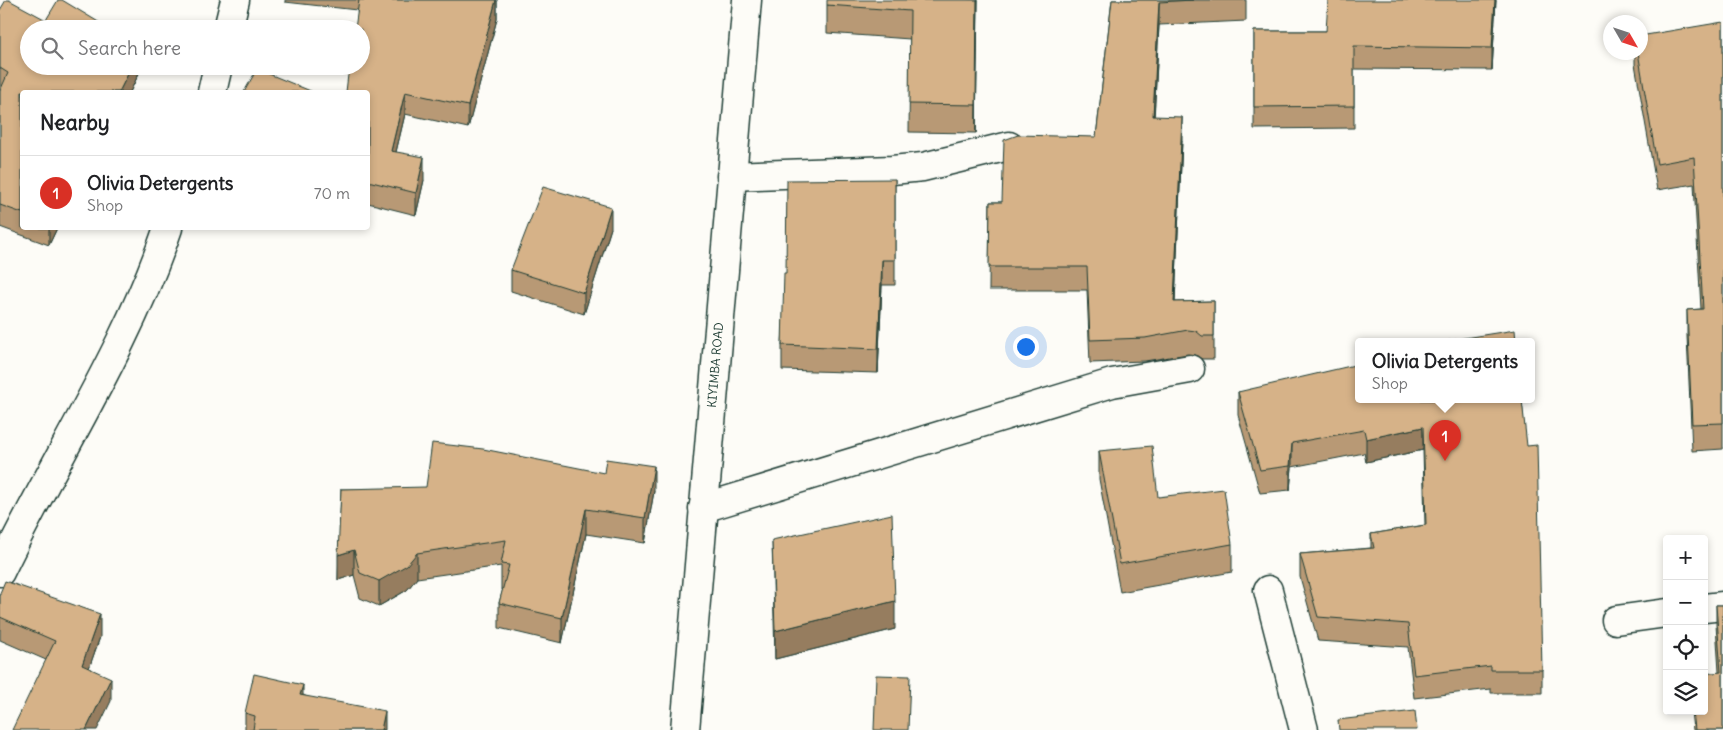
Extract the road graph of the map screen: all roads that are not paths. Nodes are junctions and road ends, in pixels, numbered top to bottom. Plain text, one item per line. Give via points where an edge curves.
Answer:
1 (235, 0) edge
2 (747, 0) edge
3 (230, 20) edge
4 (216, 75) edge
5 (212, 90) edge
6 (1009, 146) edge
7 (732, 176) junction
8 (167, 230) edge
9 (1190, 369) dead end
10 (703, 508) junction
11 (0, 572) edge
12 (1268, 590) dead end
13 (1723, 606) edge
14 (1708, 608) edge
15 (1663, 614) edge
16 (1616, 620) dead end
17 (685, 730) edge
18 (1304, 730) edge

1 - 3 street
2 - 7 street, KIYIMBA ROAD
4 - 5 street
6 - 7 street via 907,169
7 - 10 street, KIYIMBA ROAD
8 - 11 street via 154,267 108,364
9 - 10 street via 1112,383
10 - 17 street, KIYIMBA ROAD
12 - 18 street
13 - 14 street
15 - 16 street

